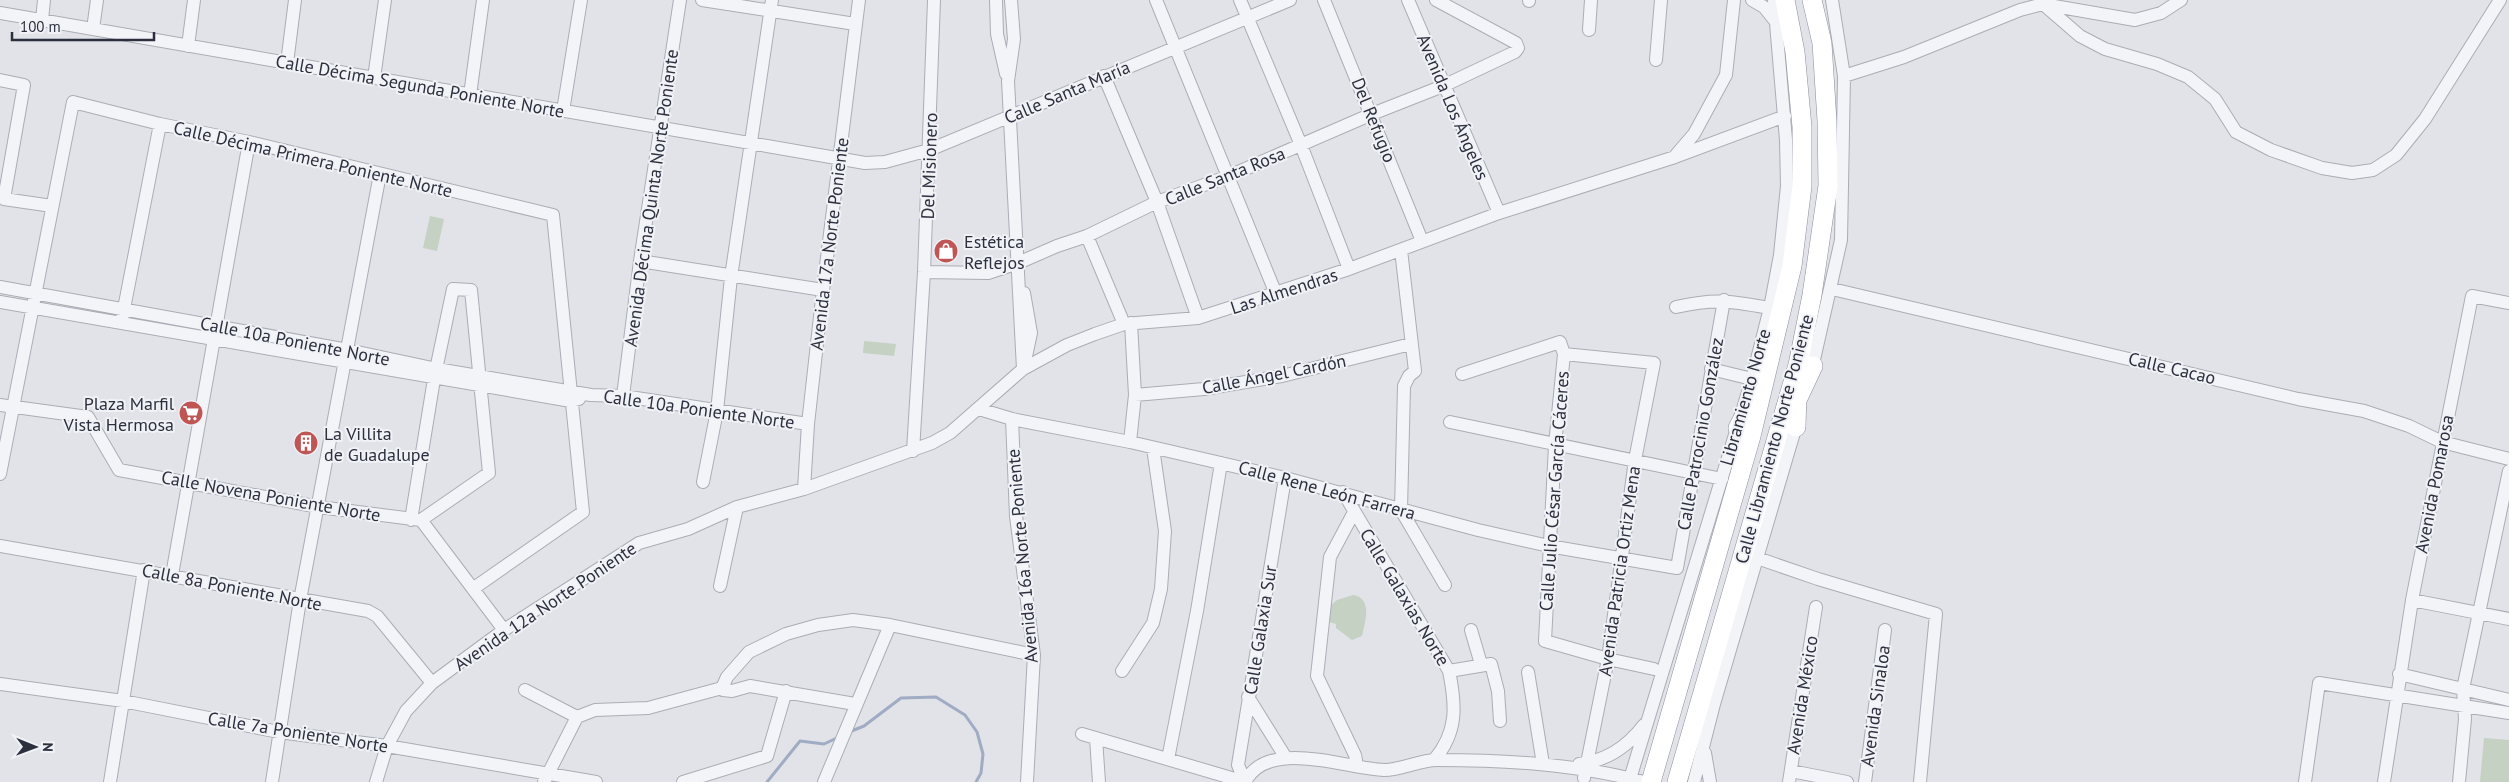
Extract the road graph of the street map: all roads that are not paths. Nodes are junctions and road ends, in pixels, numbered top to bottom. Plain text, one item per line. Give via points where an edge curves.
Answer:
1 (44, 0) edge
2 (97, 0) edge
3 (194, 0) edge
4 (295, 0) edge
5 (385, 0) edge
6 (483, 0) edge
7 (582, 0) edge
8 (680, 0) edge
9 (702, 0) edge
10 (859, 0) edge
11 (934, 0) edge
12 (996, 0) edge
13 (1010, 0) edge
14 (1156, 0) edge
15 (1240, 0) edge
16 (1290, 0) edge
17 (1324, 0) edge
18 (1408, 0) edge
19 (1436, 0) edge
20 (1591, 0) edge
21 (1660, 0) edge
22 (1734, 0) edge
23 (1752, 0) edge
24 (1774, 0) edge
25 (1785, 0) edge
26 (1812, 0) edge
27 (1832, 0) edge
28 (2181, 0) edge
29 (2500, 0) edge
30 (2043, 4) junction
31 (771, 5) edge
32 (0, 13) edge
33 (1247, 18) junction
34 (42, 20) junction
35 (1776, 23) junction
36 (855, 24) junction
37 (93, 29) junction
38 (1589, 30) dead end
39 (188, 46) junction
40 (1174, 48) junction
41 (1656, 60) dead end
42 (286, 63) junction
43 (1104, 76) junction
44 (1844, 76) junction
45 (374, 78) junction
46 (0, 80) edge
47 (1008, 81) junction
48 (1443, 86) junction
49 (470, 95) junction
50 (563, 110) junction
51 (1372, 114) junction
52 (1785, 116) junction
53 (1009, 117) junction
54 (160, 124) junction
55 (660, 127) junction
56 (250, 142) junction
57 (751, 143) junction
58 (1301, 145) junction
59 (929, 150) junction
60 (1675, 156) junction
61 (840, 159) junction
62 (380, 174) junction
63 (1229, 176) junction
64 (1157, 202) junction
65 (52, 206) junction
66 (1499, 213) junction
67 (1087, 236) junction
68 (1422, 241) junction
69 (1401, 250) junction
70 (640, 261) junction
71 (1018, 264) junction
72 (1349, 269) junction
73 (924, 272) junction
74 (731, 277) junction
75 (0, 287) edge
76 (1832, 289) junction
77 (823, 290) junction
78 (36, 293) junction
79 (1276, 294) junction
80 (1724, 300) junction
81 (0, 302) edge
82 (2509, 303) edge
83 (1676, 307) dead end
84 (33, 308) junction
85 (1770, 308) junction
86 (123, 317) junction
87 (1198, 318) junction
88 (1127, 324) junction
89 (216, 332) junction
90 (1411, 344) junction
91 (1562, 348) junction
92 (348, 350) junction
93 (345, 363) junction
94 (1805, 366) junction
95 (1023, 369) junction
96 (1712, 369) junction
97 (435, 374) junction
98 (1462, 374) dead end
99 (1760, 378) junction
100 (481, 381) junction
101 (1135, 395) junction
102 (571, 396) junction
103 (623, 396) junction
104 (1797, 401) junction
105 (0, 405) edge
106 (14, 407) junction
107 (979, 409) junction
108 (717, 411) junction
109 (1012, 419) junction
110 (1450, 422) dead end
111 (808, 424) junction
112 (1796, 427) junction
113 (1744, 432) junction
114 (1777, 436) junction
115 (1130, 442) junction
116 (2442, 442) junction
117 (1555, 446) junction
118 (1153, 448) junction
119 (913, 451) junction
120 (2509, 459) edge
121 (1635, 460) junction
122 (1220, 463) junction
123 (2509, 471) edge
124 (1694, 473) junction
125 (0, 474) edge
126 (1285, 478) junction
127 (1722, 479) junction
128 (703, 482) dead end
129 (187, 483) junction
130 (804, 489) junction
131 (1343, 492) junction
132 (318, 507) junction
133 (737, 507) junction
134 (1401, 510) junction
135 (1354, 512) junction
136 (416, 520) junction
137 (0, 546) edge
138 (1549, 546) junction
139 (1757, 558) junction
140 (1621, 560) junction
141 (1677, 568) joint
142 (144, 570) junction
143 (172, 575) junction
144 (1445, 585) dead end
145 (720, 586) dead end
146 (474, 588) junction
147 (300, 600) junction
148 (2412, 600) junction
149 (1816, 607) dead end
150 (2479, 613) junction
151 (2509, 619) edge
152 (890, 625) junction
153 (504, 630) junction
154 (1471, 630) dead end
155 (1885, 630) dead end
156 (1034, 655) junction
157 (1608, 659) junction
158 (1481, 664) junction
159 (1654, 669) dead end
160 (1122, 671) dead end
161 (1449, 672) junction
162 (1528, 672) dead end
163 (2399, 674) junction
164 (432, 683) junction
165 (0, 684) edge
166 (722, 688) junction
167 (2463, 688) junction
168 (525, 690) dead end
169 (786, 691) junction
170 (2396, 694) junction
171 (1248, 697) junction
172 (2509, 700) edge
173 (122, 701) junction
174 (855, 704) junction
175 (2463, 704) junction
176 (2509, 712) edge
177 (576, 717) junction
178 (1500, 720) dead end
179 (1648, 720) junction
180 (279, 732) junction
181 (1082, 734) dead end
182 (1096, 738) junction
183 (1704, 742) junction
184 (387, 746) junction
185 (1286, 758) junction
186 (1168, 759) junction
187 (1434, 760) junction
188 (1354, 764) junction
189 (1543, 764) junction
190 (1586, 773) edge
191 (1384, 776) edge
192 (546, 777) edge
193 (1790, 777) edge
194 (1629, 780) edge
195 (1650, 780) edge
196 (1683, 781) edge
197 (110, 782) edge
198 (272, 782) edge
199 (376, 782) edge
200 (596, 782) edge
201 (683, 782) edge
202 (824, 782) edge
203 (1027, 782) edge
204 (1099, 782) edge
205 (1245, 782) edge
206 (1710, 782) edge
207 (1847, 782) edge
208 (1865, 782) edge
209 (1920, 782) edge
210 (2306, 782) edge
211 (2384, 782) edge
212 (2458, 782) edge

1 - 34 street
2 - 37 street
3 - 39 street
4 - 42 street
5 - 45 street
6 - 49 street
7 - 50 street
8 - 55 street, Avenida Décima Quinta Norte Poniente
9 - 31 street
10 - 36 street, Avenida 17a Norte Poniente
11 - 59 street, Del Misionero
12 - 47 street via 997,34
13 - 47 street via 1014,39
14 - 40 street
15 - 33 street
16 - 33 street, Calle Santa María
17 - 51 street, Del Refugio
18 - 48 street, Avenida Los Ángeles
19 - 48 street, Calle Santa Rosa via 1516,43 1518,48
20 - 38 street
21 - 41 street
22 - 60 street via 1726,75 1694,134
23 - 35 street via 1764,7
24 - 35 street, Libramiento Norte
25 - 99 highway, Calle Libramiento Norte Poniente via 1795,52 1802,127 1802,186 1792,266
26 - 94 highway, Calle Libramiento Norte Poniente via 1822,43 1828,186
27 - 44 street
28 - 30 street via 2161,12 2135,20
29 - 30 street via 2425,119 2396,155 2373,170 2352,173 2322,168 2271,150 2236,132 2215,99 2188,77 2105,49 2080,36
30 - 44 street via 2020,10 1904,57
31 - 36 street
31 - 57 street
32 - 34 street, Calle Décima Segunda Poniente Norte
33 - 40 street, Calle Santa María
33 - 58 street
34 - 37 street, Calle Décima Segunda Poniente Norte
35 - 52 street, Libramiento Norte
36 - 61 street, Avenida 17a Norte Poniente
37 - 39 street, Calle Décima Segunda Poniente Norte
39 - 42 street, Calle Décima Segunda Poniente Norte
40 - 43 street, Calle Santa María
40 - 63 street
42 - 45 street, Calle Décima Segunda Poniente Norte
43 - 53 street, Calle Santa María
43 - 64 street
44 - 76 street via 1841,240
45 - 49 street, Calle Décima Segunda Poniente Norte
46 - 65 street via 24,85 4,199
47 - 53 street
48 - 51 street, Calle Santa Rosa
48 - 66 street, Avenida Los Ángeles
49 - 50 street, Calle Décima Segunda Poniente Norte
50 - 55 street, Calle Décima Segunda Poniente Norte
51 - 58 street, Calle Santa Rosa
51 - 68 street, Del Refugio
52 - 60 street, Las Almendras
52 - 85 street, Libramiento Norte via 1787,186 1780,255
53 - 59 street, Calle Santa María
53 - 71 street
54 - 56 street, Calle Décima Primera Poniente Norte
54 - 65 street, Calle Décima Primera Poniente Norte via 73,102
54 - 86 street
55 - 57 street, Calle Décima Segunda Poniente Norte
55 - 70 street, Avenida Décima Quinta Norte Poniente
56 - 62 street, Calle Décima Primera Poniente Norte
56 - 89 street
57 - 61 street, Calle Décima Segunda Poniente Norte
57 - 74 street
58 - 63 street, Calle Santa Rosa
58 - 72 street
59 - 61 street, Calle Santa María via 885,162
59 - 73 street, Del Misionero
60 - 66 street, Las Almendras
61 - 77 street, Avenida 17a Norte Poniente
62 - 92 street
62 - 102 street, Calle Décima Primera Poniente Norte via 553,215
63 - 64 street, Calle Santa Rosa
63 - 79 street
64 - 67 street, Calle Santa Rosa
64 - 87 street
65 - 78 street
66 - 68 street, Las Almendras
67 - 71 street, Calle Santa Rosa
67 - 88 street
68 - 69 street, Las Almendras
69 - 72 street, Las Almendras
69 - 90 street
70 - 74 street
70 - 103 street, Avenida Décima Quinta Norte Poniente
71 - 73 street, Calle Santa Rosa via 988,273
71 - 95 street via 1031,321 1030,347
72 - 79 street, Las Almendras
73 - 119 street, Del Misionero
74 - 77 street
74 - 108 street
75 - 78 street, Calle 10a Poniente Norte
76 - 94 street
76 - 116 street, Calle Cacao via 2298,399 2364,411 2409,426
77 - 111 street, Avenida 17a Norte Poniente
78 - 84 street
78 - 86 street, Calle 10a Poniente Norte
79 - 87 street, Las Almendras
80 - 83 street
80 - 85 street
80 - 96 street, Calle Patrocinio González
81 - 84 street, Calle 10a Poniente Norte
82 - 116 street, Avenida Pomarosa via 2472,296
84 - 86 street, Calle 10a Poniente Norte
84 - 106 street
85 - 99 street, Libramiento Norte
86 - 89 street, Calle 10a Poniente Norte
87 - 88 street, Las Almendras
88 - 95 street, Las Almendras via 1067,345
88 - 101 street
89 - 92 street, Calle 10a Poniente Norte
89 - 93 street, Calle 10a Poniente Norte
89 - 129 street
90 - 101 street, Calle Ángel Cardón via 1282,376 1204,389
90 - 134 street via 1415,371 1404,386
91 - 98 street
91 - 117 street, Calle Julio César García Cáceres
91 - 121 street, Avenida Patricia Ortiz Mena via 1654,363
92 - 93 street
92 - 97 street, Calle 10a Poniente Norte
93 - 97 street, Calle 10a Poniente Norte
93 - 132 street
94 - 104 highway
94 - 112 street
94 - 114 highway, Calle Libramiento Norte Poniente
95 - 107 street, Las Almendras
96 - 99 street
96 - 124 street, Calle Patrocinio González
97 - 100 street, Calle 10a Poniente Norte
97 - 100 street via 453,289 471,290
97 - 136 street
99 - 113 highway, Calle Libramiento Norte Poniente
99 - 113 highway
100 - 102 street, Calle 10a Poniente Norte
100 - 136 street via 489,473
101 - 115 street
102 - 103 street, Calle 10a Poniente Norte
102 - 146 street via 583,512
103 - 108 street, Calle 10a Poniente Norte
104 - 112 highway
104 - 114 highway
105 - 106 street
106 - 125 street
106 - 129 street, Calle Novena Poniente Norte via 88,417 119,470
107 - 109 street, Calle Rene León Farrera
107 - 119 street, Las Almendras via 950,433
108 - 111 street, Calle 10a Poniente Norte
108 - 128 street
109 - 115 street, Calle Rene León Farrera
109 - 156 street, Avenida 16a Norte Poniente via 1016,516
110 - 117 street
111 - 130 street, Avenida 17a Norte Poniente
112 - 139 street
113 - 127 street, Libramiento Norte
113 - 195 highway, Calle Libramiento Norte Poniente
114 - 196 highway, Calle Libramiento Norte Poniente
115 - 118 street, Calle Rene León Farrera
116 - 120 street, Calle Cacao
116 - 148 street, Avenida Pomarosa
117 - 121 street
117 - 138 street, Calle Julio César García Cáceres
118 - 122 street, Calle Rene León Farrera
118 - 160 street via 1165,531 1161,589 1153,623
119 - 130 street, Avenida 12a Norte Poniente
121 - 124 street
121 - 140 street, Avenida Patricia Ortiz Mena
122 - 126 street, Calle Rene León Farrera
122 - 186 street via 1197,611
123 - 150 street
124 - 127 street
124 - 141 street, Calle Patrocinio González
126 - 131 street, Calle Rene León Farrera
126 - 171 street, Calle Galaxia Sur
127 - 179 street, Libramiento Norte
129 - 132 street, Calle Novena Poniente Norte
129 - 143 street
130 - 133 street, Avenida 12a Norte Poniente
131 - 134 street, Calle Rene León Farrera
131 - 135 street, Calle Galaxias Norte
132 - 136 street, Calle Novena Poniente Norte
132 - 147 street
133 - 145 street
133 - 153 street, Avenida 12a Norte Poniente via 688,529 639,542
134 - 138 street, Calle Rene León Farrera
134 - 144 street
135 - 161 street, Calle Galaxias Norte
135 - 188 street via 1330,557 1317,676 1356,755
136 - 146 street
137 - 142 street, Calle 8a Poniente Norte
138 - 140 street, Calle Rene León Farrera
138 - 157 street, Calle Julio César García Cáceres via 1545,641
139 - 183 street
139 - 209 street via 1818,580 1936,614
140 - 141 street, Calle Rene León Farrera
140 - 157 street, Avenida Patricia Ortiz Mena
142 - 143 street, Calle 8a Poniente Norte
142 - 173 street
143 - 147 street, Calle 8a Poniente Norte
146 - 153 street
147 - 164 street, Calle 8a Poniente Norte via 368,611 377,616
147 - 180 street
148 - 150 street
148 - 163 street, Avenida Pomarosa
149 - 193 street, Avenida México
150 - 151 street
150 - 167 street
152 - 156 street
152 - 166 street via 853,620 786,634 749,652 727,677
152 - 174 street
153 - 164 street, Avenida 12a Norte Poniente
154 - 158 street
155 - 208 street, Avenida Sinaloa
156 - 203 street, Avenida 16a Norte Poniente
157 - 159 street
157 - 190 street, Avenida Patricia Ortiz Mena
158 - 161 street
158 - 178 street via 1491,664 1498,691
161 - 187 street, Calle Galaxias Norte via 1455,701 1452,726 1444,749
162 - 189 street
163 - 167 street
163 - 170 street, Avenida Pomarosa
164 - 184 street, Avenida 12a Norte Poniente via 406,711
165 - 173 street, Calle 7a Poniente Norte
166 - 169 street via 732,691 750,686
166 - 177 street via 648,708 595,710
167 - 172 street
167 - 175 street
168 - 177 street
169 - 174 street
169 - 201 street via 767,756
170 - 175 street
170 - 210 street via 2319,683
170 - 211 street, Avenida Pomarosa
171 - 185 street
171 - 205 street, Calle Galaxia Sur via 1238,765
173 - 180 street, Calle 7a Poniente Norte
173 - 197 street
174 - 202 street
175 - 176 street
175 - 212 street via 2465,719
177 - 192 street
179 - 190 street via 1622,748
179 - 194 street, Libramiento Norte
180 - 184 street, Calle 7a Poniente Norte
180 - 198 street
181 - 182 street
182 - 186 street
182 - 204 street
183 - 196 street
183 - 206 street
184 - 192 street, Calle 7a Poniente Norte
184 - 199 street, Avenida 12a Norte Poniente
185 - 188 street
185 - 205 street via 1264,764 1251,772
186 - 205 street
187 - 189 street
187 - 191 street
188 - 191 street
189 - 190 street
190 - 194 street
192 - 200 street, Calle 7a Poniente Norte
193 - 207 street
194 - 195 street

